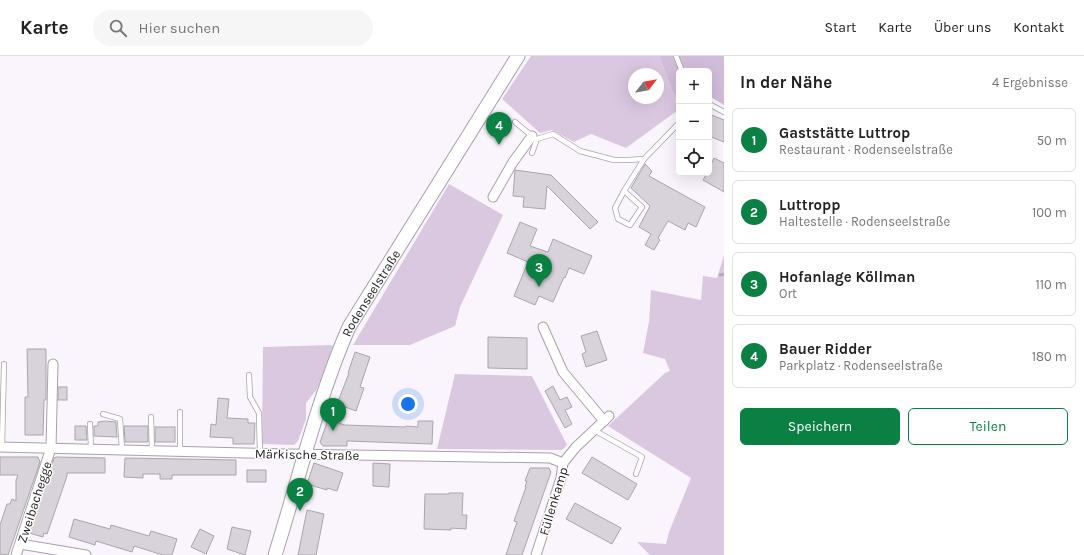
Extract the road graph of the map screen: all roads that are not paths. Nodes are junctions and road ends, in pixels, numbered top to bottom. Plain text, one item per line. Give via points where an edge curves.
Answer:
1 (518, 56) edge
2 (676, 56) edge
3 (681, 68) edge
4 (712, 106) edge
5 (724, 112) edge
6 (515, 122) dead end
7 (676, 127) edge
8 (534, 137) junction
9 (532, 153) dead end
10 (644, 158) junction
11 (624, 191) junction
12 (493, 197) dead end
13 (544, 328) dead end
14 (4, 364) dead end
15 (52, 364) dead end
16 (249, 375) dead end
17 (180, 412) dead end
18 (103, 414) dead end
19 (151, 417) dead end
20 (90, 424) dead end
21 (594, 430) junction
22 (1, 447) edge
23 (51, 448) junction
24 (91, 449) junction
25 (122, 450) junction
26 (152, 451) junction
27 (180, 452) junction
28 (260, 454) junction
29 (305, 454) junction
30 (563, 463) junction
31 (636, 474) dead end
32 (20, 544) junction
33 (16, 555) edge
34 (86, 555) edge
35 (275, 555) edge
36 (536, 555) edge

1 - 29 main road, Rodenseelstraße via 349,327
2 - 3 lane
4 - 5 lane
6 - 8 lane
7 - 10 lane
8 - 9 lane
8 - 10 lane via 553,134 580,151 614,160
8 - 12 street via 513,162
10 - 11 lane
11 - 11 lane via 642,207 630,225 618,219 615,208
13 - 21 street, Füllenkamp via 563,372 607,418
14 - 22 lane
15 - 23 street
16 - 28 lane via 250,397 259,413
17 - 27 lane
18 - 25 lane via 120,419
19 - 26 lane
20 - 24 lane
21 - 30 street, Füllenkamp
21 - 31 lane via 642,457
22 - 23 street, Märkische Straße
23 - 24 street, Märkische Straße
23 - 32 street, Zweibachegge
24 - 25 street, Märkische Straße
25 - 26 street, Märkische Straße
26 - 27 street, Märkische Straße
27 - 28 street, Märkische Straße
28 - 29 street, Märkische Straße
29 - 30 street, Märkische Straße via 550,458
29 - 35 main road, Rodenseelstraße
30 - 36 street, Füllenkamp via 561,478
32 - 33 street, Zweibachegge
32 - 34 street

